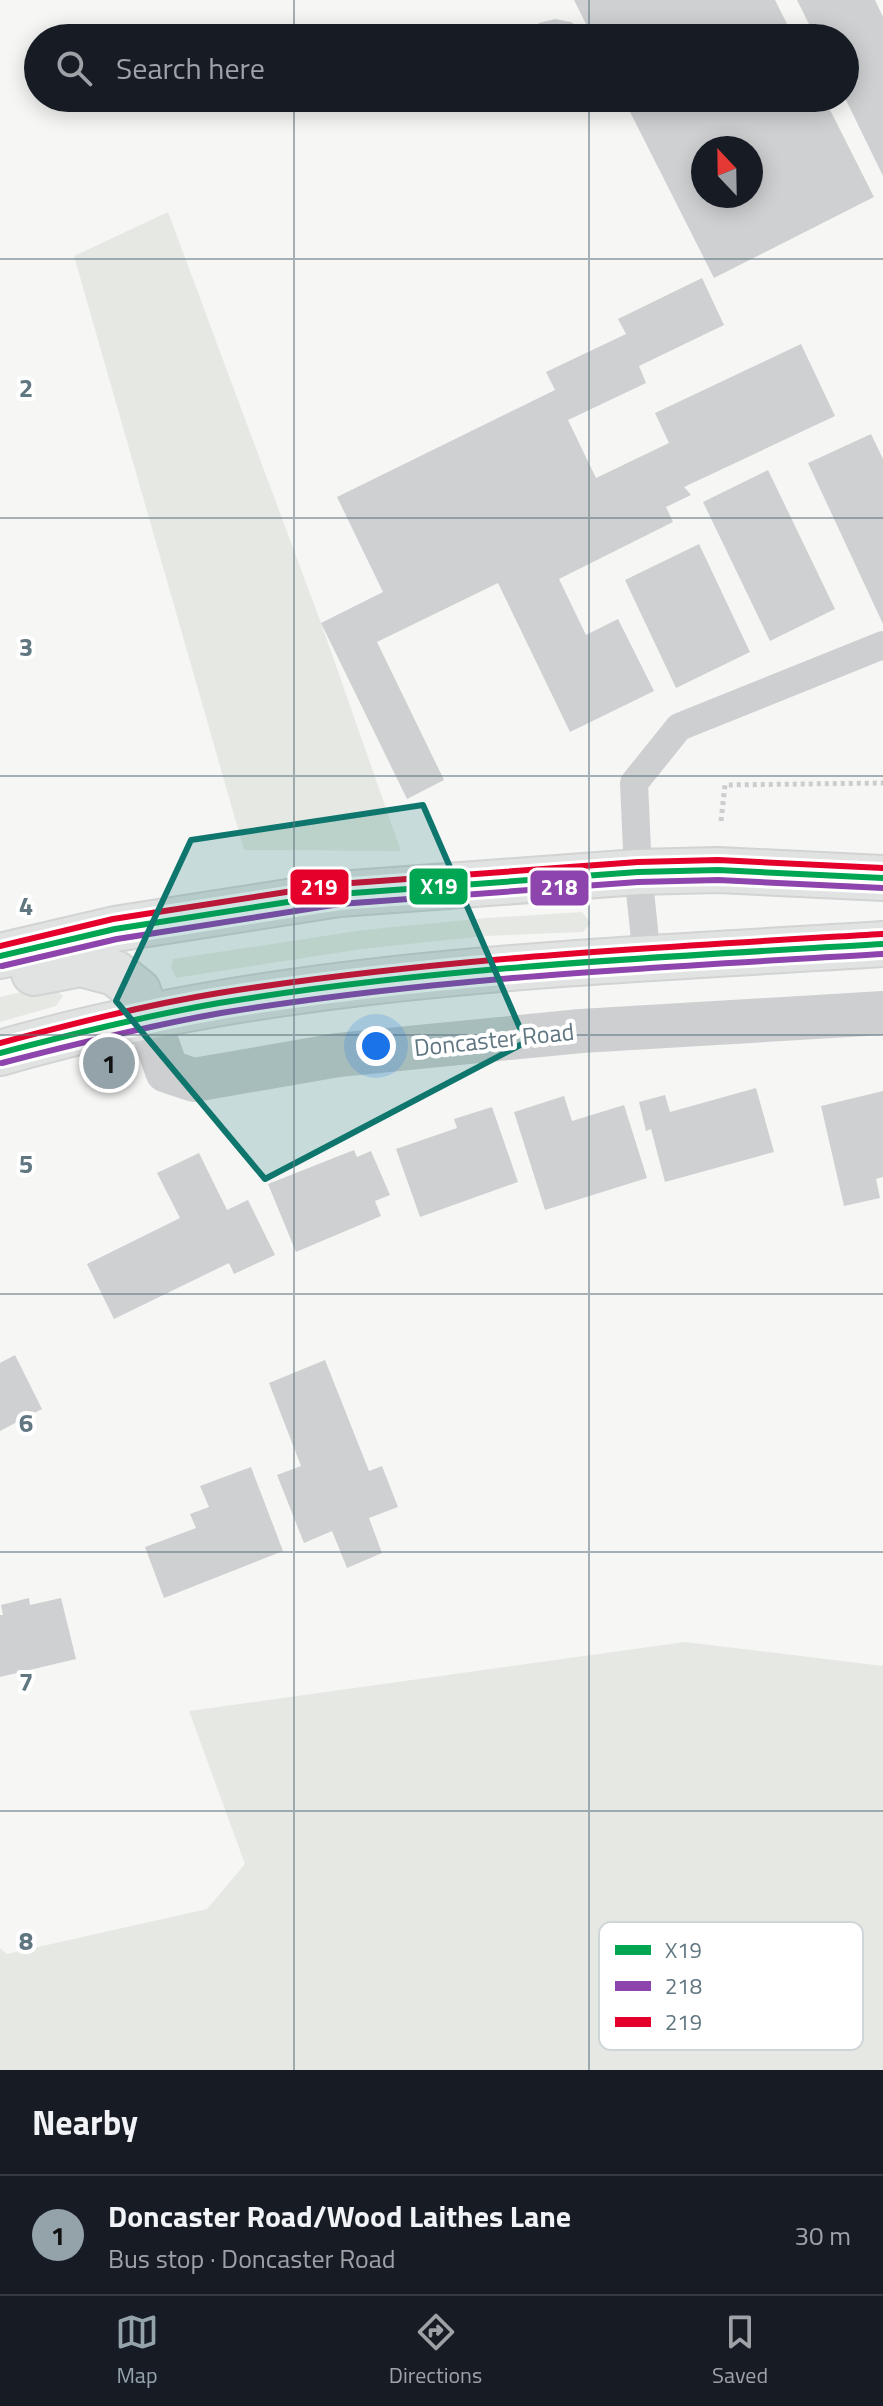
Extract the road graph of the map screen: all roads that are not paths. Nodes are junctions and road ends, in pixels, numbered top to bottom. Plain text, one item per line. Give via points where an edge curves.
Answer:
1 (883, 645) edge
2 (638, 872) junction
3 (883, 878) edge
4 (883, 944) edge
5 (0, 956) edge
6 (647, 959) junction
7 (0, 980) edge
8 (883, 1013) edge
9 (148, 1017) junction
10 (0, 1053) edge

1 - 2 lane via 679,727 634,783
2 - 3 highway
2 - 5 highway via 339,894 115,929
2 - 6 lane
4 - 6 highway
6 - 9 highway via 277,993
7 - 9 highway via 81,964 115,973 138,991
8 - 9 street, Doncaster Road via 566,1032 338,1055 194,1080 167,1071
9 - 10 highway

